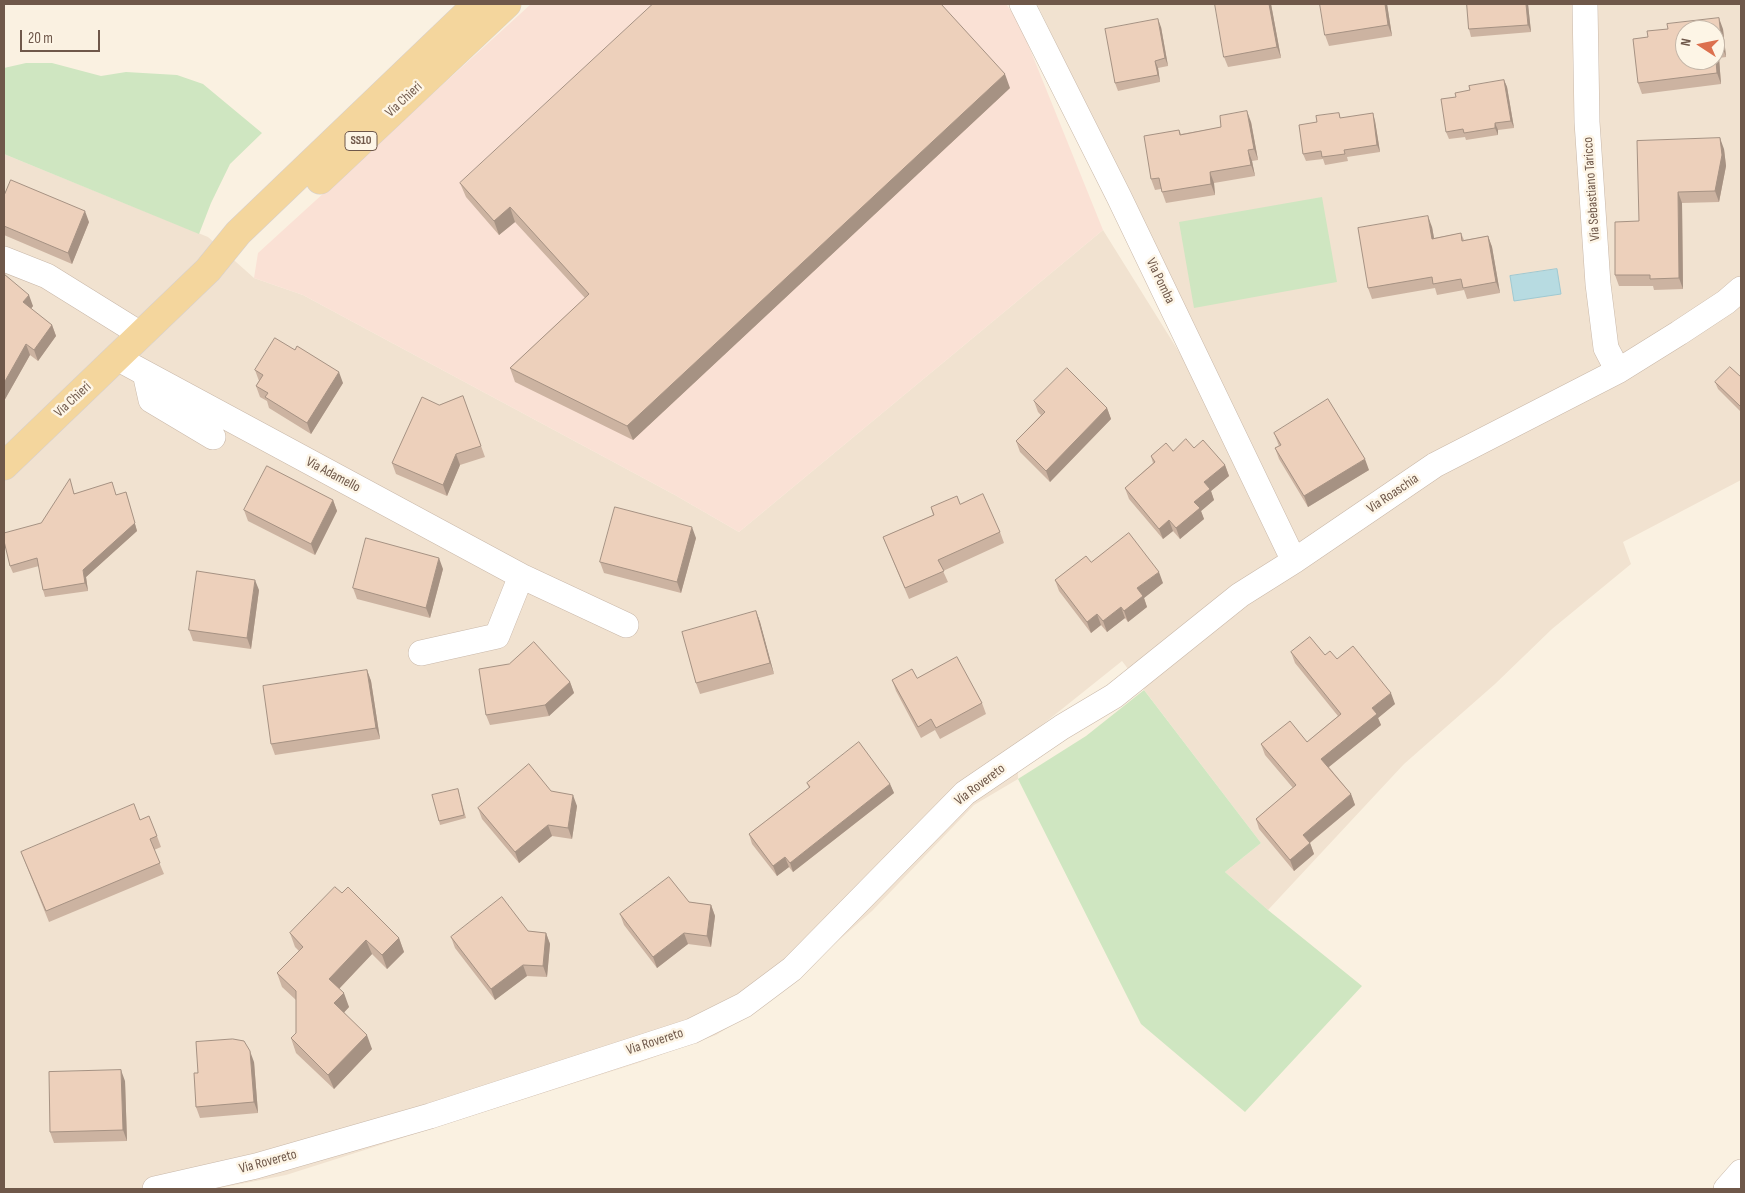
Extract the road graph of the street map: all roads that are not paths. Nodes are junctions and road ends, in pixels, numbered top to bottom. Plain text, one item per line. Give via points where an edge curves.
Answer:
1 (477, 4) edge
2 (507, 4) edge
3 (1022, 4) edge
4 (1585, 4) edge
5 (4, 259) edge
6 (208, 270) junction
7 (1741, 289) edge
8 (142, 335) junction
9 (117, 358) junction
10 (1618, 371) junction
11 (145, 373) junction
12 (213, 437) dead end
13 (4, 466) edge
14 (1294, 561) junction
15 (521, 576) junction
16 (626, 625) dead end
17 (421, 653) dead end
18 (1062, 727) joint
19 (1741, 1172) edge
20 (156, 1189) edge
21 (1726, 1189) edge

1 - 6 main road, Via Chieri / SS10 via 238,233
2 - 6 main road, Via Chieri / SS10 via 247,248
3 - 14 street, Via Pomba
4 - 10 street, Via Sebastiano Taricco via 1587,122 1598,284 1606,348
5 - 8 street via 47,276
6 - 8 main road, Via Chieri
7 - 10 street, Via Roaschia via 1680,333
8 - 9 main road, Via Chieri
9 - 11 street, Via Adamello
9 - 13 main road, Via Chieri
10 - 14 street, Via Roaschia via 1435,465
11 - 12 street via 151,400
11 - 15 street, Via Adamello
14 - 18 street, Via Roaschia via 1240,595 1114,696
15 - 16 street, Via Adamello
15 - 17 street via 497,636
18 - 20 street, Via Rovereto via 965,793 792,969 744,1005 692,1031 430,1116 256,1166
19 - 21 street

